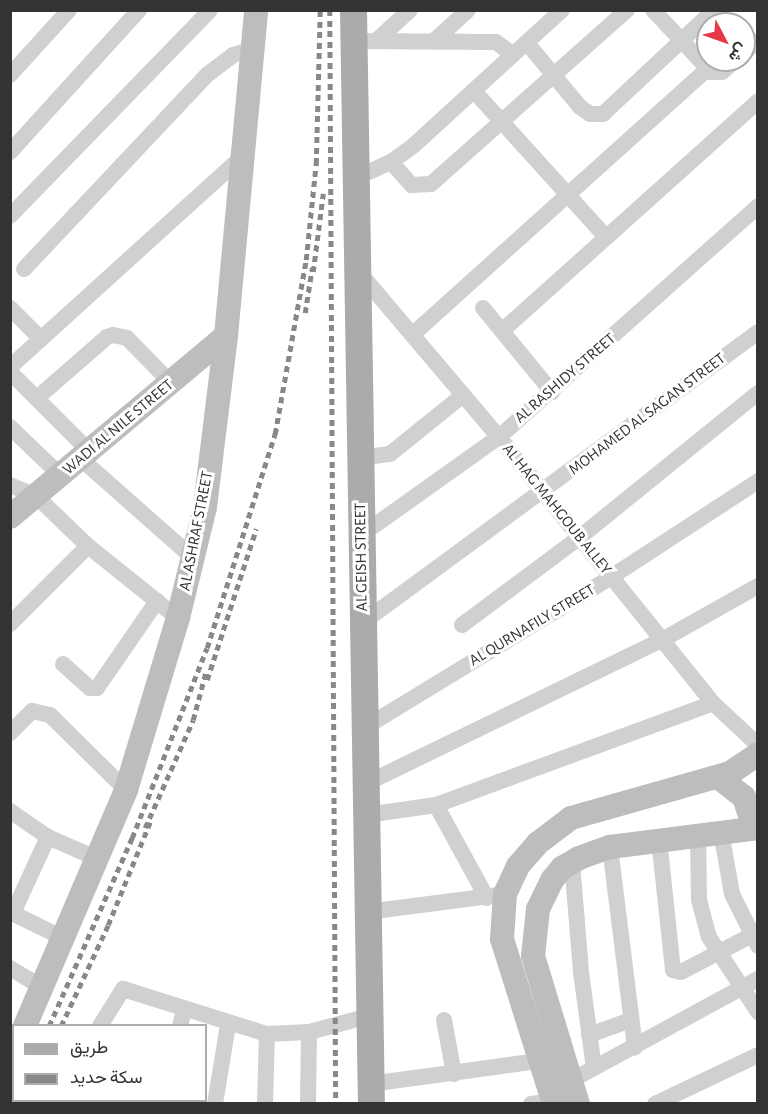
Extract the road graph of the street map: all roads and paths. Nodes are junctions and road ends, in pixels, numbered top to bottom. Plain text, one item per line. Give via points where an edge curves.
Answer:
1 (69, 10) edge
2 (139, 10) edge
3 (210, 10) edge
4 (256, 10) edge
5 (353, 10) edge
6 (410, 10) edge
7 (468, 10) edge
8 (562, 10) edge
9 (627, 10) edge
10 (653, 10) edge
11 (714, 10) edge
12 (366, 40) junction
13 (434, 41) junction
14 (682, 42) junction
15 (527, 43) junction
16 (254, 49) junction
17 (513, 55) junction
18 (696, 57) edge
19 (704, 72) edge
20 (10, 75) edge
21 (553, 76) junction
22 (474, 91) junction
23 (758, 101) edge
24 (501, 122) junction
25 (10, 152) edge
26 (243, 156) junction
27 (391, 162) junction
28 (356, 178) junction
29 (568, 194) junction
30 (758, 206) edge
31 (10, 216) edge
32 (606, 237) junction
33 (24, 269) dead end
34 (358, 271) junction
35 (10, 308) edge
36 (483, 308) dead end
37 (502, 331) junction
38 (758, 332) edge
39 (412, 334) junction
40 (225, 336) junction
41 (41, 339) junction
42 (10, 370) edge
43 (171, 383) junction
44 (552, 392) junction
45 (758, 393) edge
46 (464, 395) junction
47 (37, 399) junction
48 (10, 427) edge
49 (499, 436) junction
50 (85, 454) junction
51 (360, 458) junction
52 (60, 475) junction
53 (758, 481) edge
54 (10, 485) edge
55 (543, 492) junction
56 (36, 496) junction
57 (10, 516) edge
58 (361, 535) junction
59 (580, 537) junction
60 (88, 546) junction
61 (193, 558) junction
62 (611, 577) junction
63 (758, 586) edge
64 (157, 601) junction
65 (178, 618) junction
66 (362, 623) junction
67 (10, 624) edge
68 (462, 625) dead end
69 (662, 640) junction
70 (63, 664) dead end
71 (713, 703) junction
72 (364, 728) junction
73 (10, 733) edge
74 (758, 745) edge
75 (758, 754) edge
76 (718, 777) junction
77 (365, 784) junction
78 (126, 790) junction
79 (436, 805) junction
80 (10, 811) edge
81 (366, 815) junction
82 (755, 828) edge
83 (709, 833) junction
84 (48, 837) junction
85 (659, 839) junction
86 (610, 847) junction
87 (98, 859) junction
88 (572, 862) junction
89 (496, 896) junction
90 (12, 912) edge
91 (367, 912) junction
92 (756, 937) edge
93 (63, 939) junction
94 (717, 954) junction
95 (10, 968) edge
96 (758, 980) edge
97 (42, 987) junction
98 (741, 989) junction
99 (758, 1012) edge
100 (369, 1016) junction
101 (182, 1018) edge
102 (444, 1020) dead end
103 (632, 1020) junction
104 (26, 1024) edge
105 (101, 1024) edge
106 (228, 1025) junction
107 (309, 1032) junction
108 (267, 1034) junction
109 (589, 1035) junction
110 (635, 1047) junction
111 (758, 1054) edge
112 (539, 1061) junction
113 (594, 1068) junction
114 (454, 1074) junction
115 (570, 1081) junction
116 (370, 1094) edge
117 (546, 1103) edge
118 (215, 1104) edge
119 (265, 1104) edge
120 (308, 1104) edge
121 (578, 1104) edge
122 (655, 1104) edge

1 - 20 street
2 - 25 street
3 - 31 street
4 - 16 street, AL ASHRAF STREET
5 - 12 main road, AL GEISH STREET
6 - 12 street
7 - 13 street
8 - 15 street
9 - 21 street
10 - 14 street
11 - 14 street
12 - 13 street
12 - 28 main road, AL GEISH STREET
13 - 17 street via 496,42
14 - 18 street
14 - 21 street via 603,114 585,111
15 - 17 street
15 - 21 street
16 - 26 street, AL ASHRAF STREET
16 - 33 street via 233,55 208,74
17 - 22 street
19 - 29 street
21 - 24 street
22 - 24 street
22 - 27 street
23 - 32 street
24 - 27 street via 428,186 412,185
24 - 29 street
26 - 40 street, AL ASHRAF STREET
26 - 41 street
27 - 28 street
28 - 34 main road, AL GEISH STREET
29 - 32 street
29 - 39 street
30 - 44 street, AL RASHIDY STREET
32 - 37 street
34 - 39 street, AL HAG MAHGOUB ALLEY
34 - 51 main road, AL GEISH STREET
35 - 41 street
36 - 37 street
37 - 44 street
38 - 55 street, MOHAMED AL SAGAN STREET
39 - 46 street, AL HAG MAHGOUB ALLEY
40 - 43 street, WADI AL NILE STREET
40 - 61 street, AL ASHRAF STREET via 205,507
41 - 42 street
42 - 47 street
43 - 47 street via 127,338 113,335
43 - 50 street, WADI AL NILE STREET
44 - 49 street, AL RASHIDY STREET
45 - 59 street
46 - 49 street, AL HAG MAHGOUB ALLEY
46 - 51 street via 390,454
47 - 50 street
48 - 52 street
49 - 55 street, AL HAG MAHGOUB ALLEY
49 - 58 street, AL RASHIDY STREET
50 - 52 street, WADI AL NILE STREET
50 - 61 street
51 - 58 main road, AL GEISH STREET
52 - 56 street, WADI AL NILE STREET
53 - 62 street, AL QURNAFILY STREET
54 - 56 street
55 - 59 street, AL HAG MAHGOUB ALLEY
55 - 66 street, MOHAMED AL SAGAN STREET
56 - 57 street, WADI AL NILE STREET
56 - 60 street
58 - 66 main road, AL GEISH STREET
59 - 62 street, AL HAG MAHGOUB ALLEY
59 - 68 street
60 - 64 street
60 - 67 street
61 - 65 street, AL ASHRAF STREET
62 - 69 street, AL HAG MAHGOUB ALLEY
62 - 72 street, AL QURNAFILY STREET
63 - 69 street
64 - 65 street
64 - 70 street via 97,688 90,688
65 - 78 street, AL ASHRAF STREET
66 - 72 main road, AL GEISH STREET
69 - 71 street, AL HAG MAHGOUB ALLEY
69 - 77 street
71 - 74 street, AL HAG MAHGOUB ALLEY
71 - 79 street
72 - 77 main road, AL GEISH STREET
73 - 78 street via 32,711 50,715
75 - 76 street via 741,768
76 - 82 street via 744,797
76 - 89 street via 571,818 527,854
77 - 81 main road, AL GEISH STREET
78 - 87 street, AL ASHRAF STREET
79 - 81 street
79 - 89 street
80 - 84 street
81 - 91 main road, AL GEISH STREET
82 - 83 street
83 - 85 street
83 - 92 street via 732,894
83 - 94 street via 699,900
84 - 87 street
84 - 90 street
85 - 86 street
85 - 94 street via 672,967 676,971
86 - 88 street
86 - 103 street
87 - 93 street, AL ASHRAF STREET
88 - 109 street
88 - 115 street via 562,868 544,895 532,941 535,971
89 - 91 street
89 - 112 street via 506,961
90 - 93 street
91 - 100 main road, AL GEISH STREET
92 - 94 street
93 - 97 street, AL ASHRAF STREET
94 - 98 street
95 - 97 street
96 - 98 street
97 - 104 street, AL ASHRAF STREET
98 - 99 street
98 - 110 street
100 - 107 street
100 - 116 main road, AL GEISH STREET
101 - 105 street via 131,990 119,992
101 - 106 street
102 - 114 street
103 - 109 street
103 - 110 street
106 - 108 street
106 - 118 street
107 - 108 street
107 - 120 street
108 - 119 street
109 - 113 street
110 - 113 street
111 - 122 street
112 - 114 street
112 - 117 street
113 - 115 street
114 - 116 street
115 - 121 street

